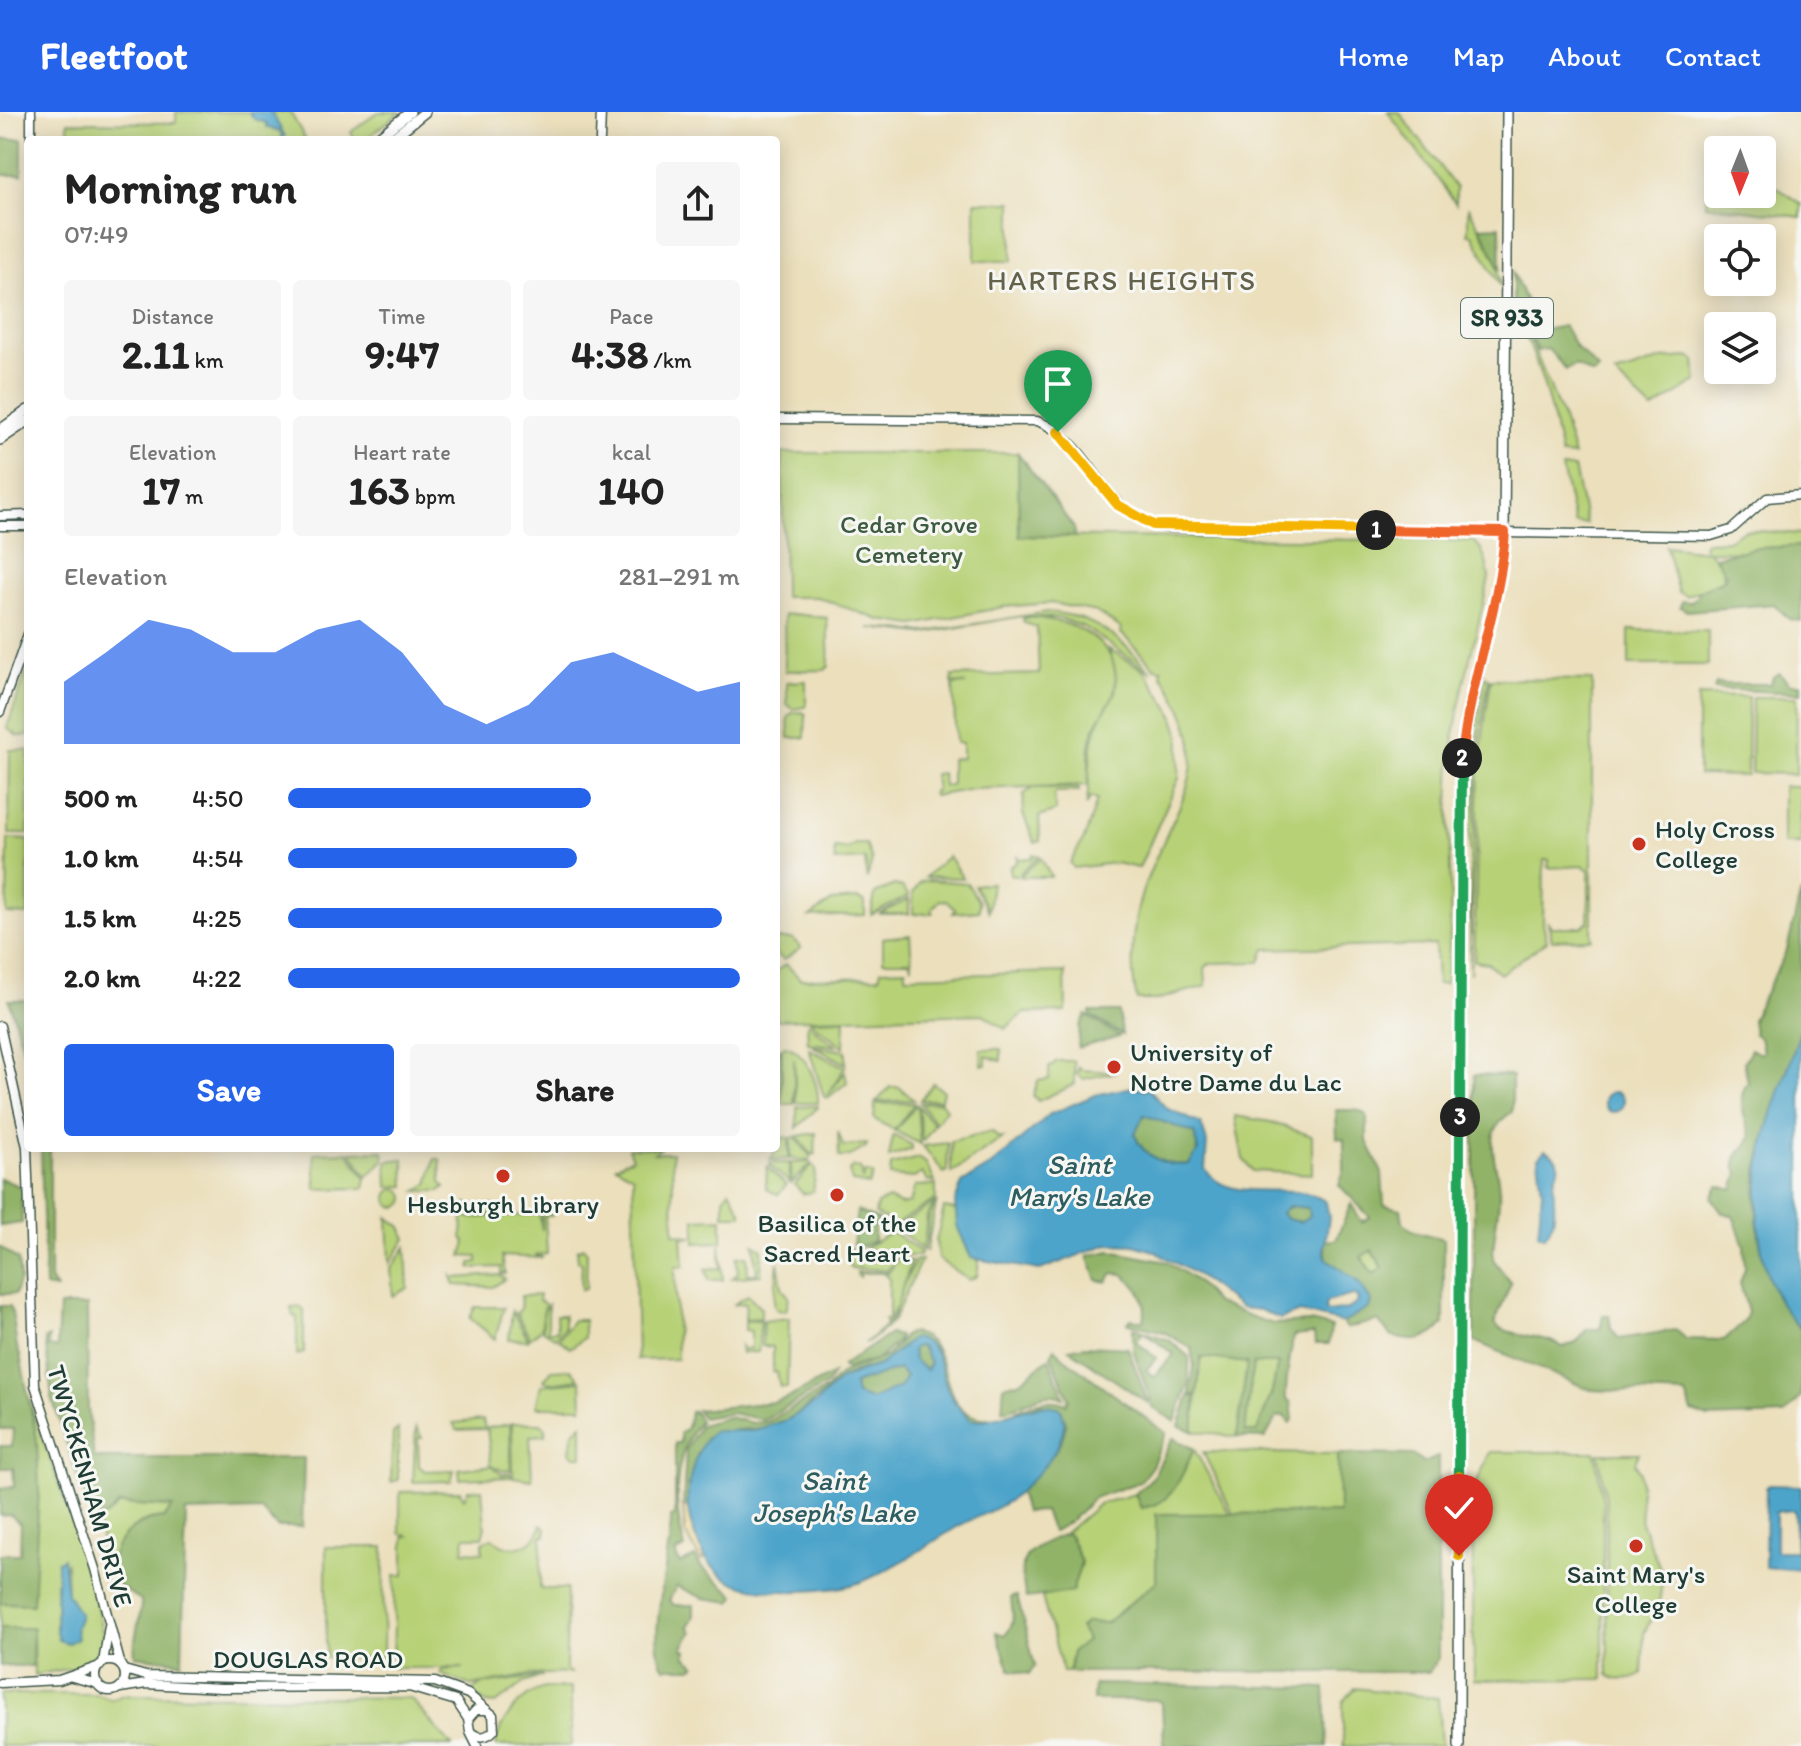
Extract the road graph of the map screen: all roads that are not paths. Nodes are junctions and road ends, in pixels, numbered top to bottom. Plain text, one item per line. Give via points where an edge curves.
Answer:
1 (31, 112) edge
2 (410, 112) edge
3 (425, 112) edge
4 (601, 112) edge
5 (1507, 112) edge
6 (31, 136) edge
7 (380, 136) edge
8 (395, 136) edge
9 (600, 136) edge
10 (24, 413) edge
11 (780, 419) edge
12 (24, 424) edge
13 (0, 430) edge
14 (0, 440) edge
15 (1801, 495) edge
16 (24, 515) edge
17 (0, 516) edge
18 (0, 526) edge
19 (24, 526) edge
20 (1505, 532) junction
21 (24, 645) edge
22 (0, 712) edge
23 (0, 1026) edge
24 (24, 1134) edge
25 (27, 1152) edge
26 (109, 1626) junction
27 (102, 1664) junction
28 (122, 1668) junction
29 (72, 1677) junction
30 (0, 1683) edge
31 (98, 1685) junction
32 (120, 1688) junction
33 (484, 1710) junction
34 (468, 1719) junction
35 (494, 1730) junction
36 (470, 1731) junction
37 (477, 1746) edge
38 (493, 1746) edge
39 (1459, 1746) edge

1 - 6 street
2 - 7 main road
3 - 8 main road
4 - 9 street
5 - 20 main road, SR 933
10 - 13 main road
11 - 20 street via 1037,421 1067,439 1122,508 1161,527
12 - 14 main road
15 - 20 street via 1767,498 1731,530 1711,536
16 - 17 street
18 - 19 street
20 - 39 main road, SR 933 via 1499,583 1469,708 1461,781
21 - 22 street
23 - 24 street, TWYCKENHAM DRIVE
25 - 26 street, TWYCKENHAM DRIVE via 35,1385
26 - 27 street, TWYCKENHAM DRIVE
26 - 28 street, TWYCKENHAM DRIVE
27 - 28 street via 113,1662
27 - 29 street
27 - 31 street via 96,1673
28 - 32 street via 125,1679
28 - 33 street, DOUGLAS ROAD via 135,1676 419,1680 458,1689
29 - 30 street
29 - 31 street
31 - 32 street via 106,1691
32 - 34 street, DOUGLAS ROAD via 409,1687 456,1701
33 - 34 street
33 - 35 street via 495,1719
34 - 36 street
35 - 36 street via 482,1737
35 - 38 street
36 - 37 street

